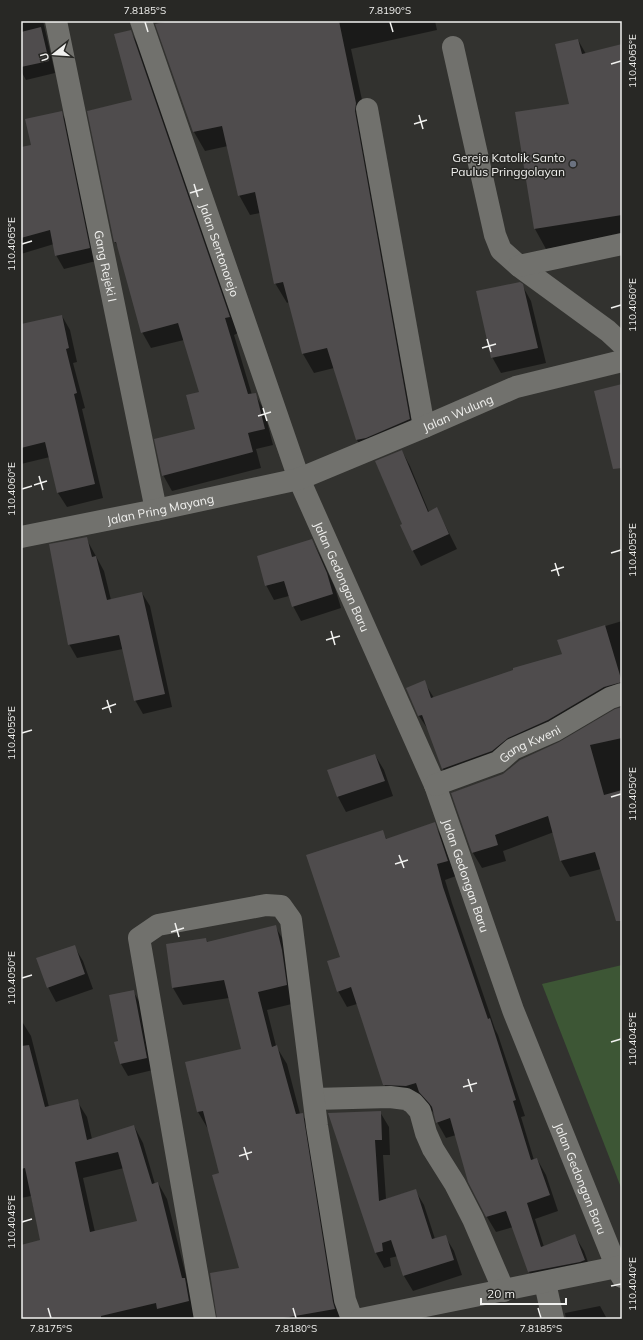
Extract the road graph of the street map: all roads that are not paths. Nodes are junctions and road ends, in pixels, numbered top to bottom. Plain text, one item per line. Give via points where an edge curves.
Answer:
1 (56, 21) edge
2 (142, 21) edge
3 (453, 47) dead end
4 (367, 109) dead end
5 (622, 244) edge
6 (519, 266) junction
7 (622, 344) edge
8 (622, 361) edge
9 (424, 427) junction
10 (299, 479) junction
11 (156, 510) junction
12 (21, 537) edge
13 (622, 694) edge
14 (434, 785) junction
15 (314, 1100) junction
16 (620, 1270) edge
17 (545, 1283) junction
18 (504, 1291) junction
19 (205, 1319) edge
20 (352, 1319) edge
21 (361, 1319) edge
22 (553, 1319) edge

1 - 11 street, Gang Rejeki I
2 - 10 street, Jalan Sentonorejo
3 - 6 street via 495,235 501,250
4 - 9 street
5 - 6 street
6 - 7 street
8 - 9 street, Jalan Wulung via 516,387
9 - 10 street, Jalan Wulung
10 - 11 street, Jalan Pring Mayang
10 - 14 street, Jalan Gedongan Baru
11 - 12 street, Jalan Pring Mayang
13 - 14 street, Gang Kweni via 610,698 554,731 513,749 498,762
14 - 16 street, Jalan Gedongan Baru via 513,1010
15 - 18 street via 390,1097 406,1099 413,1103 420,1111 433,1149 473,1219
15 - 19 street via 291,920 281,906 266,906 158,925 138,938
15 - 20 street via 345,1300
16 - 17 street
17 - 18 street
17 - 22 street
18 - 21 street

